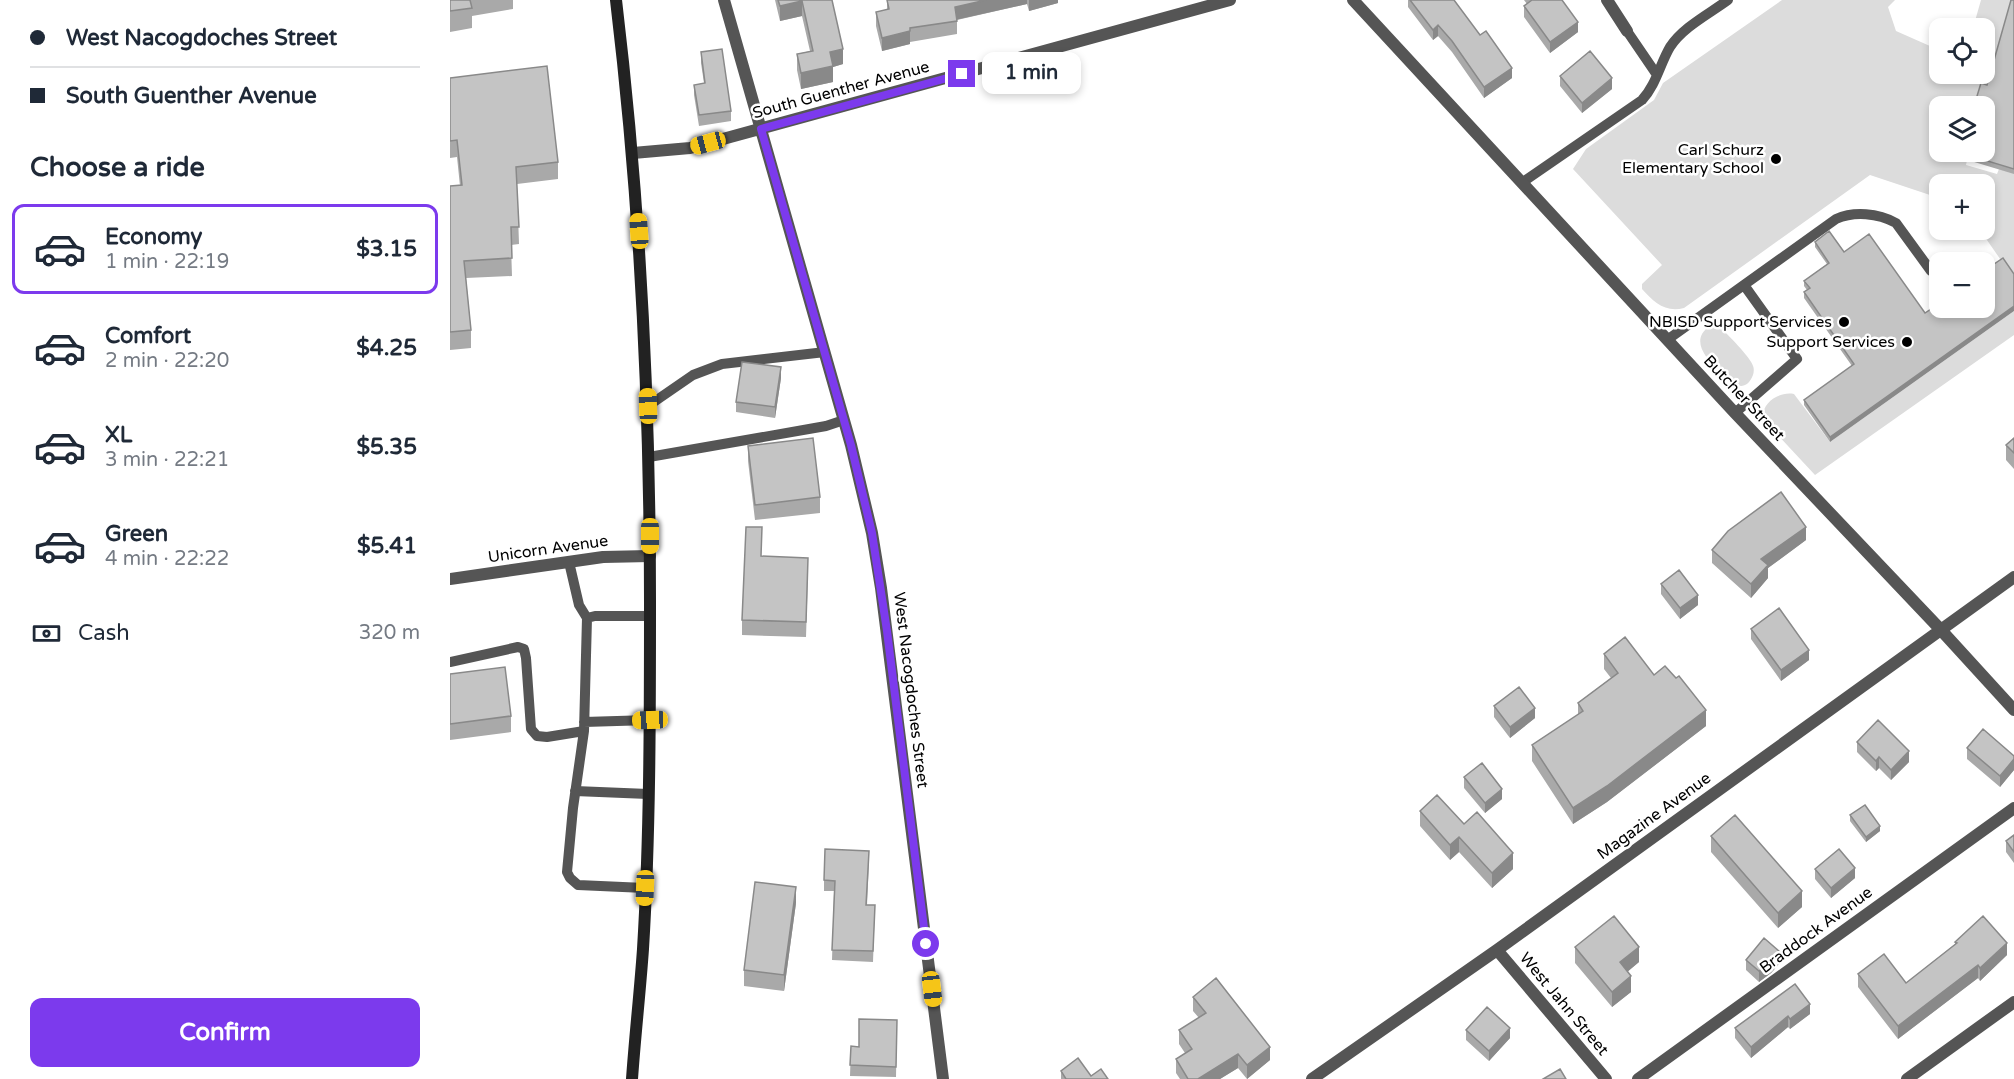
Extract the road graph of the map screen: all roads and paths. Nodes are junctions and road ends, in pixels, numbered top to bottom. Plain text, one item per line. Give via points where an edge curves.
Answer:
1 (616, 0) edge
2 (724, 0) edge
3 (1230, 0) edge
4 (1353, 0) edge
5 (1607, 0) edge
6 (1728, 0) edge
7 (1628, 31) joint
8 (1657, 75) junction
9 (761, 129) junction
10 (633, 153) junction
11 (1523, 182) junction
12 (1929, 268) edge
13 (1744, 285) junction
14 (1667, 340) junction
15 (825, 352) junction
16 (648, 406) junction
17 (1735, 413) junction
18 (844, 420) junction
19 (649, 457) junction
20 (650, 556) junction
21 (569, 562) junction
22 (2014, 577) edge
23 (450, 579) edge
24 (650, 616) junction
25 (587, 618) junction
26 (1941, 630) junction
27 (450, 662) edge
28 (2014, 710) edge
29 (650, 720) junction
30 (584, 727) junction
31 (575, 791) junction
32 (648, 794) junction
33 (2014, 808) edge
34 (645, 888) junction
35 (1497, 950) junction
36 (2014, 1002) edge
37 (632, 1079) edge
38 (944, 1079) edge
39 (1312, 1079) edge
40 (1606, 1079) edge
41 (1638, 1079) edge
42 (1907, 1079) edge

1 - 10 main road
2 - 9 street, West Nacogdoches Street
3 - 9 street, South Guenther Avenue
4 - 11 street, Butcher Street
5 - 7 street
6 - 8 lane via 1678,38
7 - 8 lane
8 - 11 lane via 1642,100
9 - 10 street, South Guenther Avenue via 684,149
9 - 15 street, West Nacogdoches Street
10 - 16 main road
11 - 14 street, Butcher Street
12 - 13 lane via 1896,223 1852,214 1836,219
13 - 14 lane
13 - 17 lane via 1797,359
14 - 17 street, Butcher Street
15 - 16 lane via 722,364 693,375
15 - 18 street, West Nacogdoches Street
16 - 19 main road
17 - 26 street, Butcher Street
18 - 19 lane
18 - 38 street, West Nacogdoches Street via 863,490 881,588
19 - 20 main road
20 - 21 street, Unicorn Avenue
20 - 24 main road
21 - 23 street, Unicorn Avenue
21 - 25 lane via 579,605
22 - 26 street, Magazine Avenue
24 - 25 lane
24 - 29 main road
25 - 30 lane
26 - 28 street, Butcher Street
26 - 35 street, Magazine Avenue
27 - 30 lane via 518,647 524,649 531,729 537,736 547,737
29 - 30 lane
29 - 32 main road
30 - 31 lane
31 - 32 lane
31 - 34 lane via 567,872 570,878 579,885
32 - 34 main road
33 - 41 street, Braddock Avenue
34 - 37 main road
35 - 39 street, Magazine Avenue
35 - 40 street, West Jahn Street
36 - 42 street

